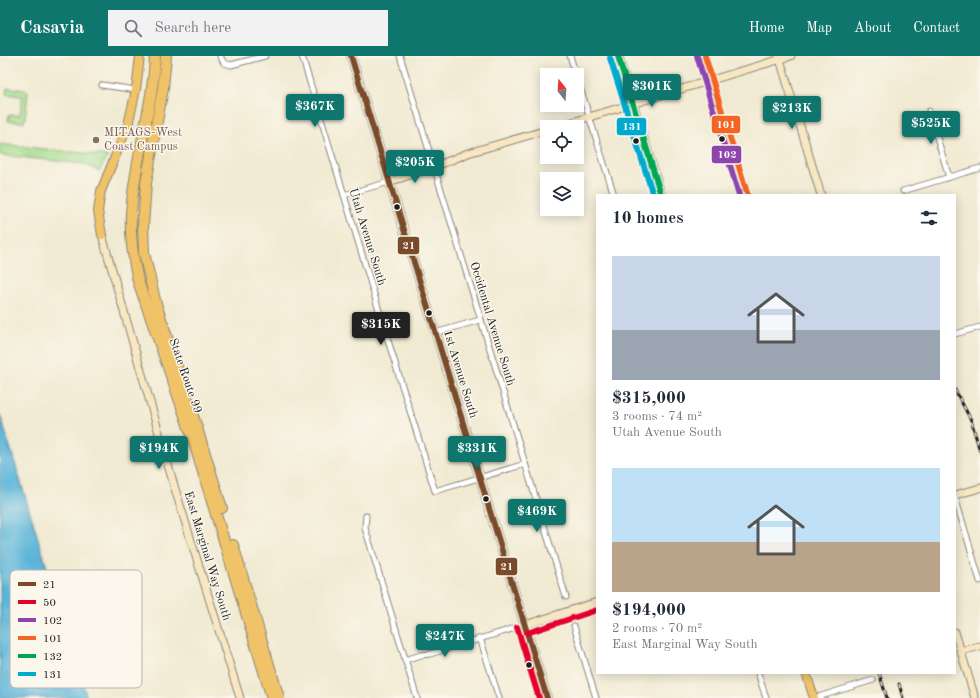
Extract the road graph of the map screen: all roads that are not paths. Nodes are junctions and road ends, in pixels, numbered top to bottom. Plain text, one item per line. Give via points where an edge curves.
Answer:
1 (140, 56) edge
2 (155, 56) edge
3 (166, 56) edge
4 (220, 56) edge
5 (265, 56) edge
6 (302, 56) edge
7 (351, 56) edge
8 (400, 56) edge
9 (570, 56) edge
10 (618, 56) edge
11 (791, 56) edge
12 (780, 58) edge
13 (574, 68) edge
14 (102, 85) dead end
15 (136, 90) junction
16 (584, 98) edge
17 (633, 104) junction
18 (929, 111) dead end
19 (590, 117) junction
20 (580, 120) edge
21 (540, 132) edge
22 (434, 167) junction
23 (980, 168) edge
24 (949, 176) junction
25 (389, 182) junction
26 (903, 191) dead end
27 (614, 194) edge
28 (661, 194) edge
29 (821, 194) edge
30 (344, 195) junction
31 (102, 235) joint
32 (480, 320) junction
33 (980, 327) edge
34 (435, 334) junction
35 (956, 334) edge
36 (525, 464) junction
37 (480, 478) junction
38 (980, 488) edge
39 (956, 496) edge
40 (956, 499) edge
41 (366, 516) dead end
42 (980, 581) edge
43 (566, 597) dead end
44 (596, 602) edge
45 (525, 625) junction
46 (574, 626) dead end
47 (480, 638) junction
48 (956, 639) edge
49 (980, 646) edge
50 (958, 652) edge
51 (405, 660) junction
52 (758, 674) edge
53 (806, 674) edge
54 (873, 680) dead end
55 (240, 698) edge
56 (272, 698) edge
57 (279, 698) edge
58 (417, 698) edge
59 (499, 698) edge
60 (547, 698) edge
61 (596, 698) edge
62 (766, 698) edge
63 (815, 698) edge
64 (975, 698) edge

1 - 15 main road
2 - 56 highway, State Route 99 via 131,214 132,244 138,281 192,436
3 - 57 highway, State Route 99 via 163,88 146,183 144,253 156,304
4 - 5 street via 224,63 235,65
6 - 30 street, Utah Avenue South
7 - 25 main road, 1st Avenue South
8 - 22 street, Occidental Avenue South
9 - 13 street
10 - 17 main road
11 - 12 main road
12 - 17 main road
12 - 29 main road
14 - 15 street
15 - 31 main road via 128,125 101,191 98,211
16 - 19 street
17 - 19 main road
17 - 28 main road
18 - 24 street
19 - 20 main road
19 - 27 street
21 - 22 main road via 468,153
22 - 25 main road
22 - 32 street, Occidental Avenue South
23 - 24 street
24 - 26 street
25 - 30 street
25 - 34 main road, 1st Avenue South
30 - 37 street, Utah Avenue South via 435,491
31 - 55 main road, East Marginal Way South via 175,489
32 - 34 street
32 - 36 street, Occidental Avenue South
33 - 35 street
34 - 37 main road, 1st Avenue South
36 - 37 street
36 - 43 street, Occidental Avenue South
37 - 45 main road, 1st Avenue South
38 - 39 main road
40 - 42 street
41 - 51 street via 365,528
44 - 45 main road
45 - 47 street
45 - 60 main road, 1st Avenue South
46 - 61 street
47 - 51 street
47 - 59 street
48 - 50 main road
49 - 50 main road
50 - 64 main road
51 - 58 street
52 - 62 street
53 - 63 main road
54 - 63 street

